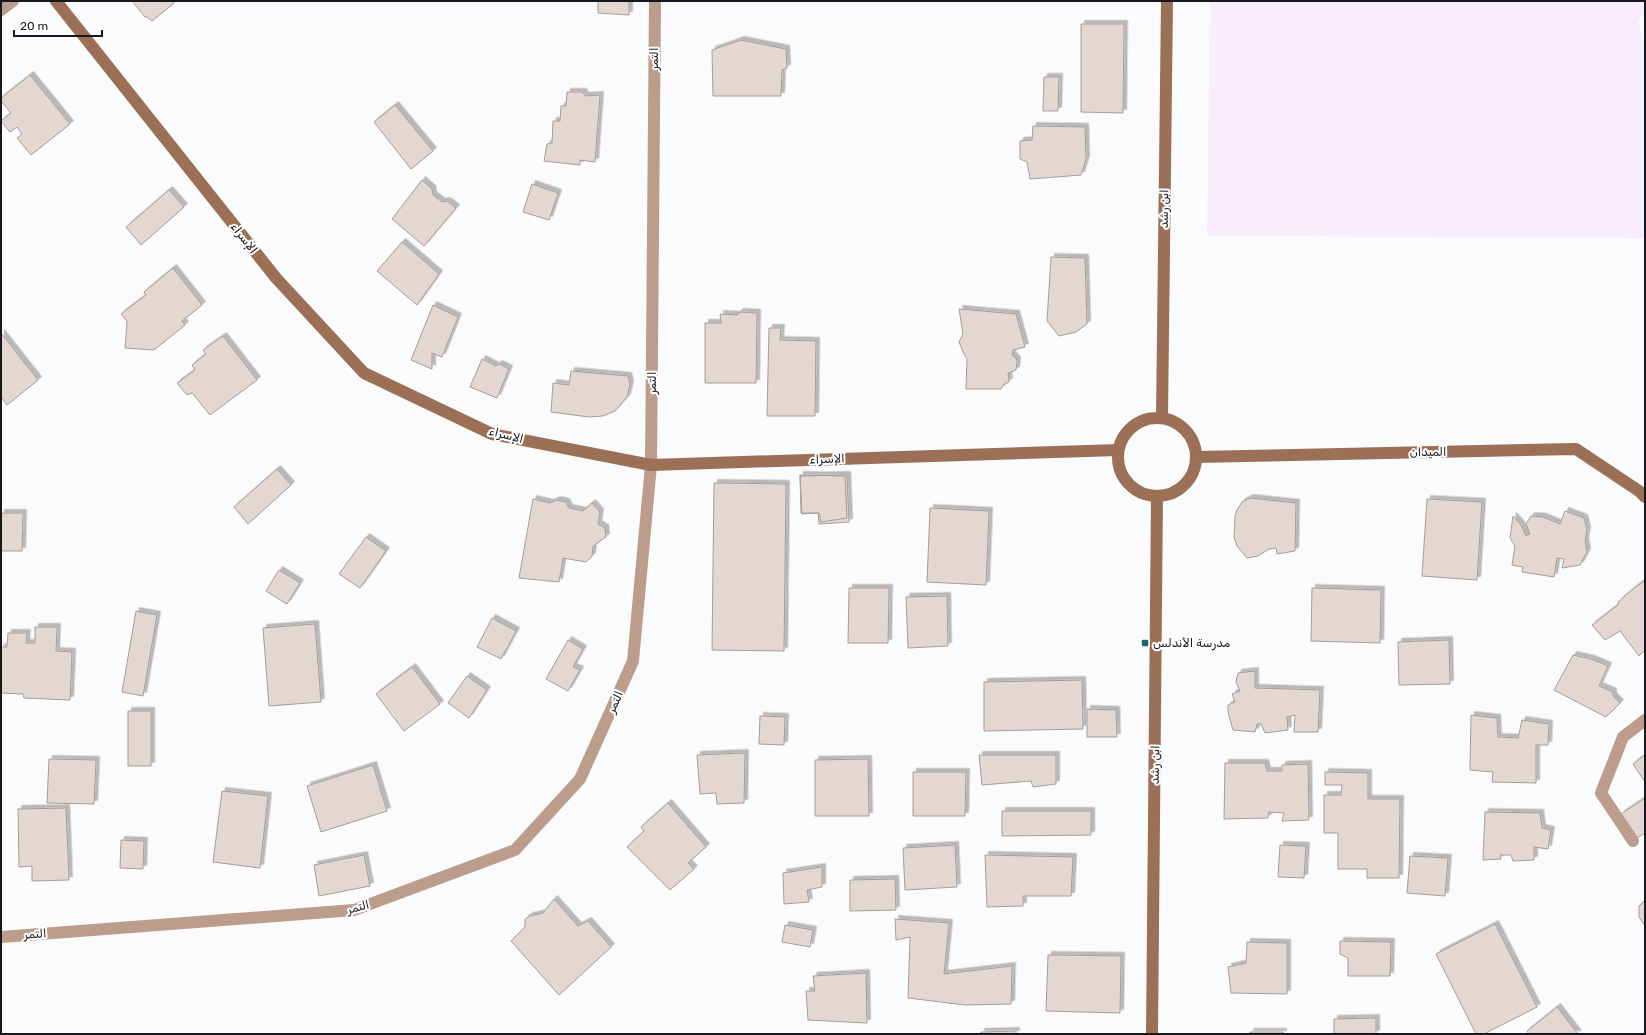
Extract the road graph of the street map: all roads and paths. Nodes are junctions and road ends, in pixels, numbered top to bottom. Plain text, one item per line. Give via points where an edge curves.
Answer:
1 (13, 1) edge
2 (56, 1) edge
3 (655, 1) edge
4 (1167, 1) edge
5 (1, 10) edge
6 (1162, 417) junction
7 (1118, 450) junction
8 (1196, 457) junction
9 (651, 465) junction
10 (1157, 496) junction
11 (1645, 497) edge
12 (1645, 720) edge
13 (1633, 841) dead end
14 (1, 937) edge
15 (1152, 1034) edge

1 - 5 street
2 - 9 street, الإسراء via 276,278 364,373 492,434
3 - 9 street, التمر
4 - 6 street, ابن رشد
6 - 7 street via 1138,422 1128,429 1121,439
6 - 8 street via 1183,426 1195,446
7 - 9 street, الإسراء
7 - 10 street via 1118,464 1123,477 1132,488 1144,494
8 - 10 street via 1189,480 1175,491
8 - 11 street, الميدان via 1576,449
9 - 14 street, التمر via 634,661 580,779 515,850 354,910
10 - 15 street, ابن رشد
12 - 13 street via 1624,737 1601,792

